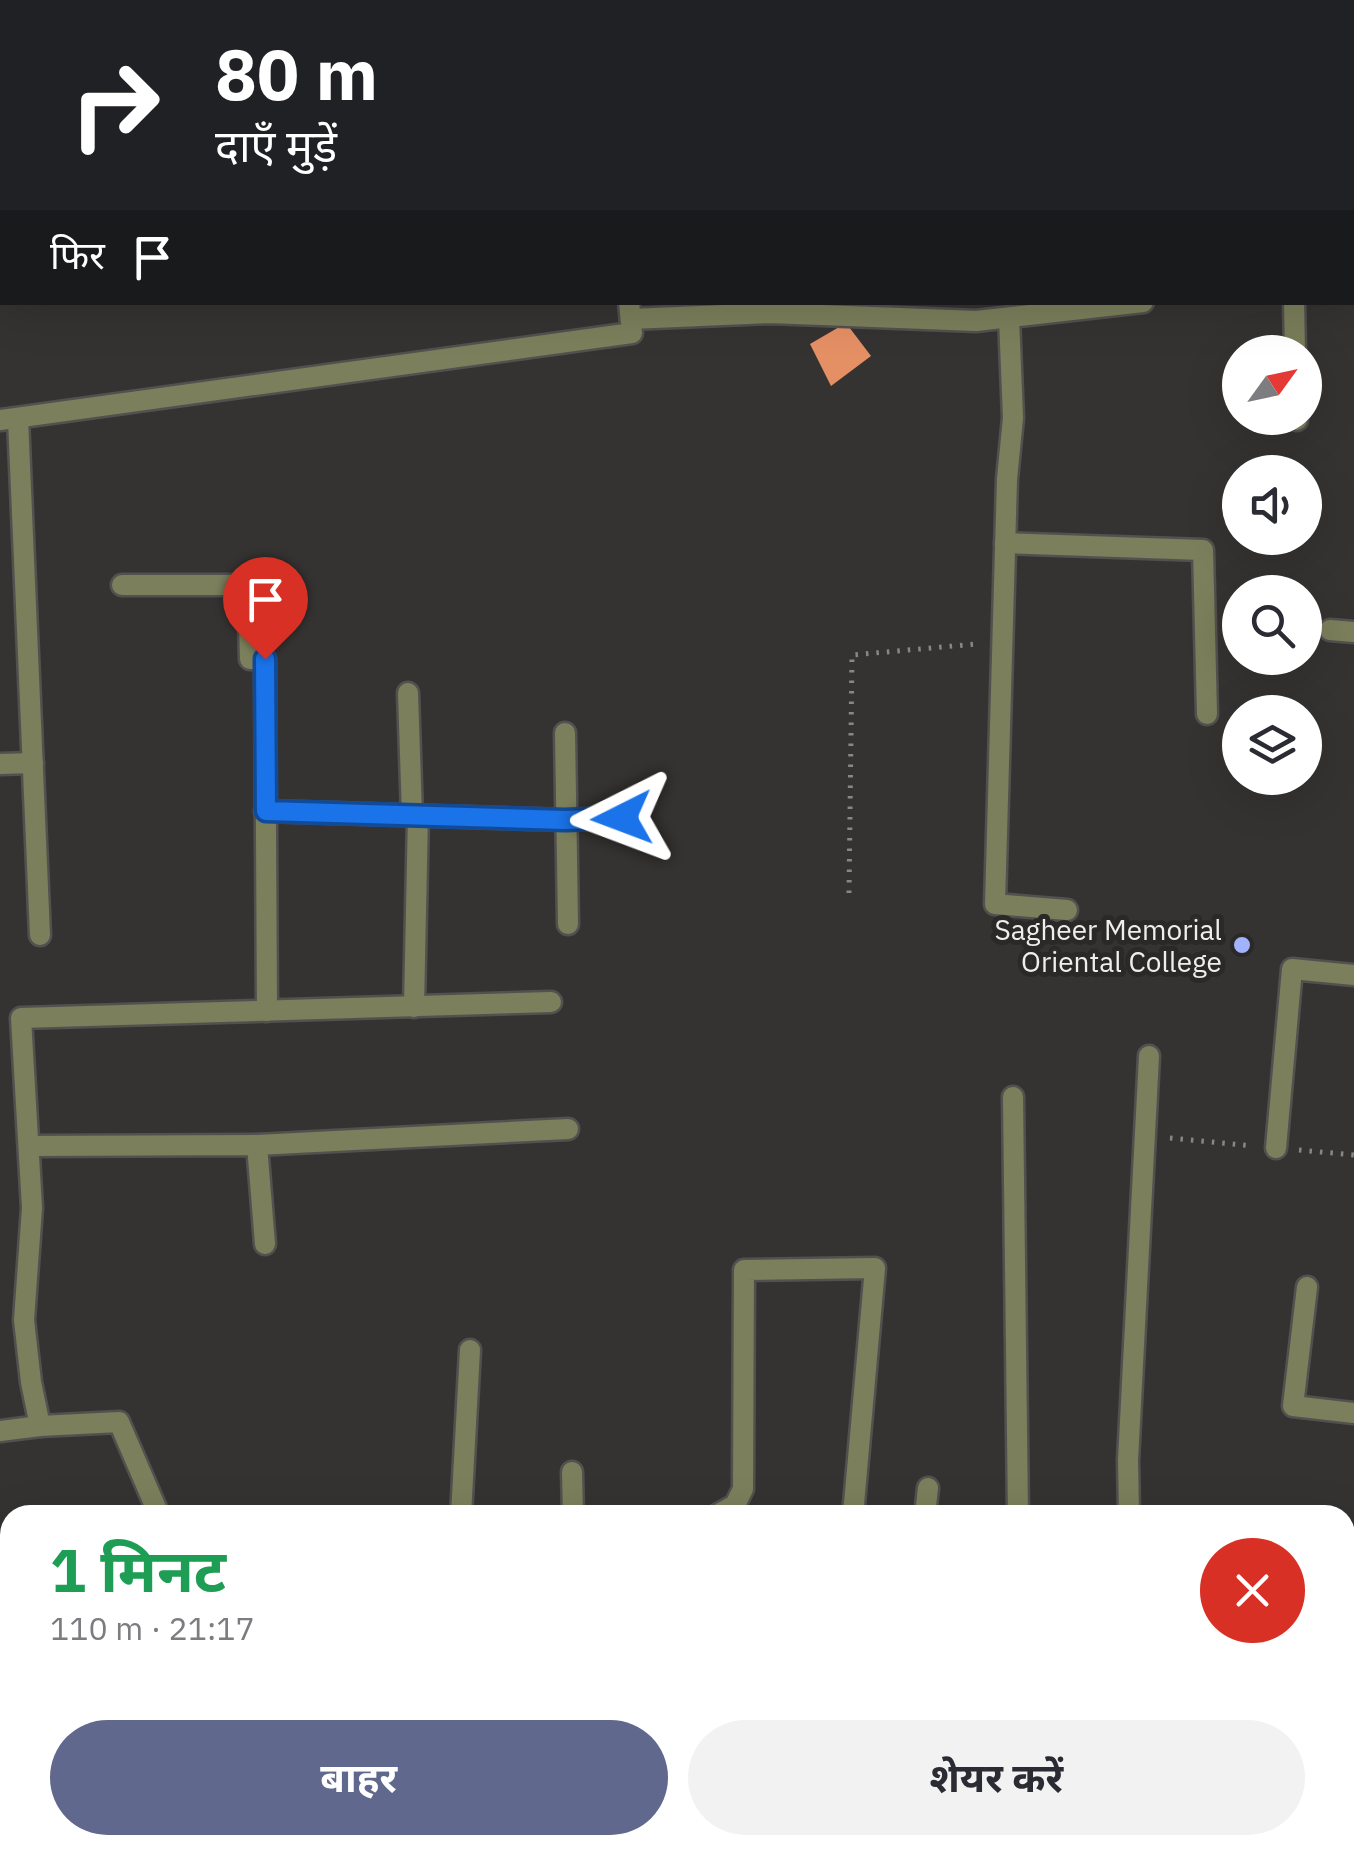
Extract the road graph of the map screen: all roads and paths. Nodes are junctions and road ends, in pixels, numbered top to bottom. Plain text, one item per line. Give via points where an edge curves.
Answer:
1 (1118, 305) edge
2 (1294, 305) edge
3 (630, 311) edge
4 (1009, 318) junction
5 (1295, 335) edge
6 (9, 420) edge
7 (1005, 543) junction
8 (122, 585) dead end
9 (1330, 630) dead end
10 (1354, 632) edge
11 (1004, 641) junction
12 (408, 693) dead end
13 (1206, 714) dead end
14 (565, 733) dead end
15 (32, 763) junction
16 (0, 764) edge
17 (266, 811) junction
18 (415, 815) junction
19 (622, 818) dead end
20 (565, 820) junction
21 (849, 893) dead end
22 (1067, 910) dead end
23 (568, 924) dead end
24 (40, 935) dead end
25 (1354, 974) edge
26 (550, 1002) dead end
27 (414, 1007) junction
28 (266, 1011) junction
29 (1149, 1056) dead end
30 (1013, 1097) dead end
31 (568, 1129) dead end
32 (256, 1145) junction
33 (28, 1146) junction
34 (1276, 1148) dead end
35 (265, 1244) dead end
36 (1307, 1287) dead end
37 (470, 1350) dead end
38 (1354, 1413) edge
39 (40, 1426) junction
40 (0, 1431) edge
41 (572, 1472) dead end
42 (928, 1488) dead end
43 (155, 1505) edge
44 (462, 1505) edge
45 (574, 1505) edge
46 (736, 1505) edge
47 (854, 1505) edge
48 (926, 1505) edge
49 (1018, 1505) edge
50 (1129, 1505) edge

1 - 4 street
2 - 5 street
3 - 4 street
3 - 6 street via 632,333
4 - 7 street via 1013,418
6 - 15 street
7 - 11 street
7 - 13 street via 1203,550
8 - 17 street via 248,585 250,658 265,659
9 - 10 street
11 - 21 path via 852,655
11 - 22 street via 995,904
12 - 18 street
14 - 20 street
15 - 16 street
15 - 24 street
17 - 18 street
17 - 28 street
18 - 20 street
18 - 27 street
19 - 20 street
20 - 23 street
25 - 34 street via 1292,969
26 - 27 street
27 - 28 street
28 - 33 street via 21,1018
29 - 50 street
30 - 49 street
31 - 32 street
32 - 33 street
32 - 35 street
33 - 39 street via 32,1208 24,1320
36 - 38 street via 1293,1406
37 - 44 street
39 - 40 street
39 - 43 street via 119,1422
41 - 45 street
42 - 48 street
46 - 47 street via 743,1489 744,1270 874,1268

